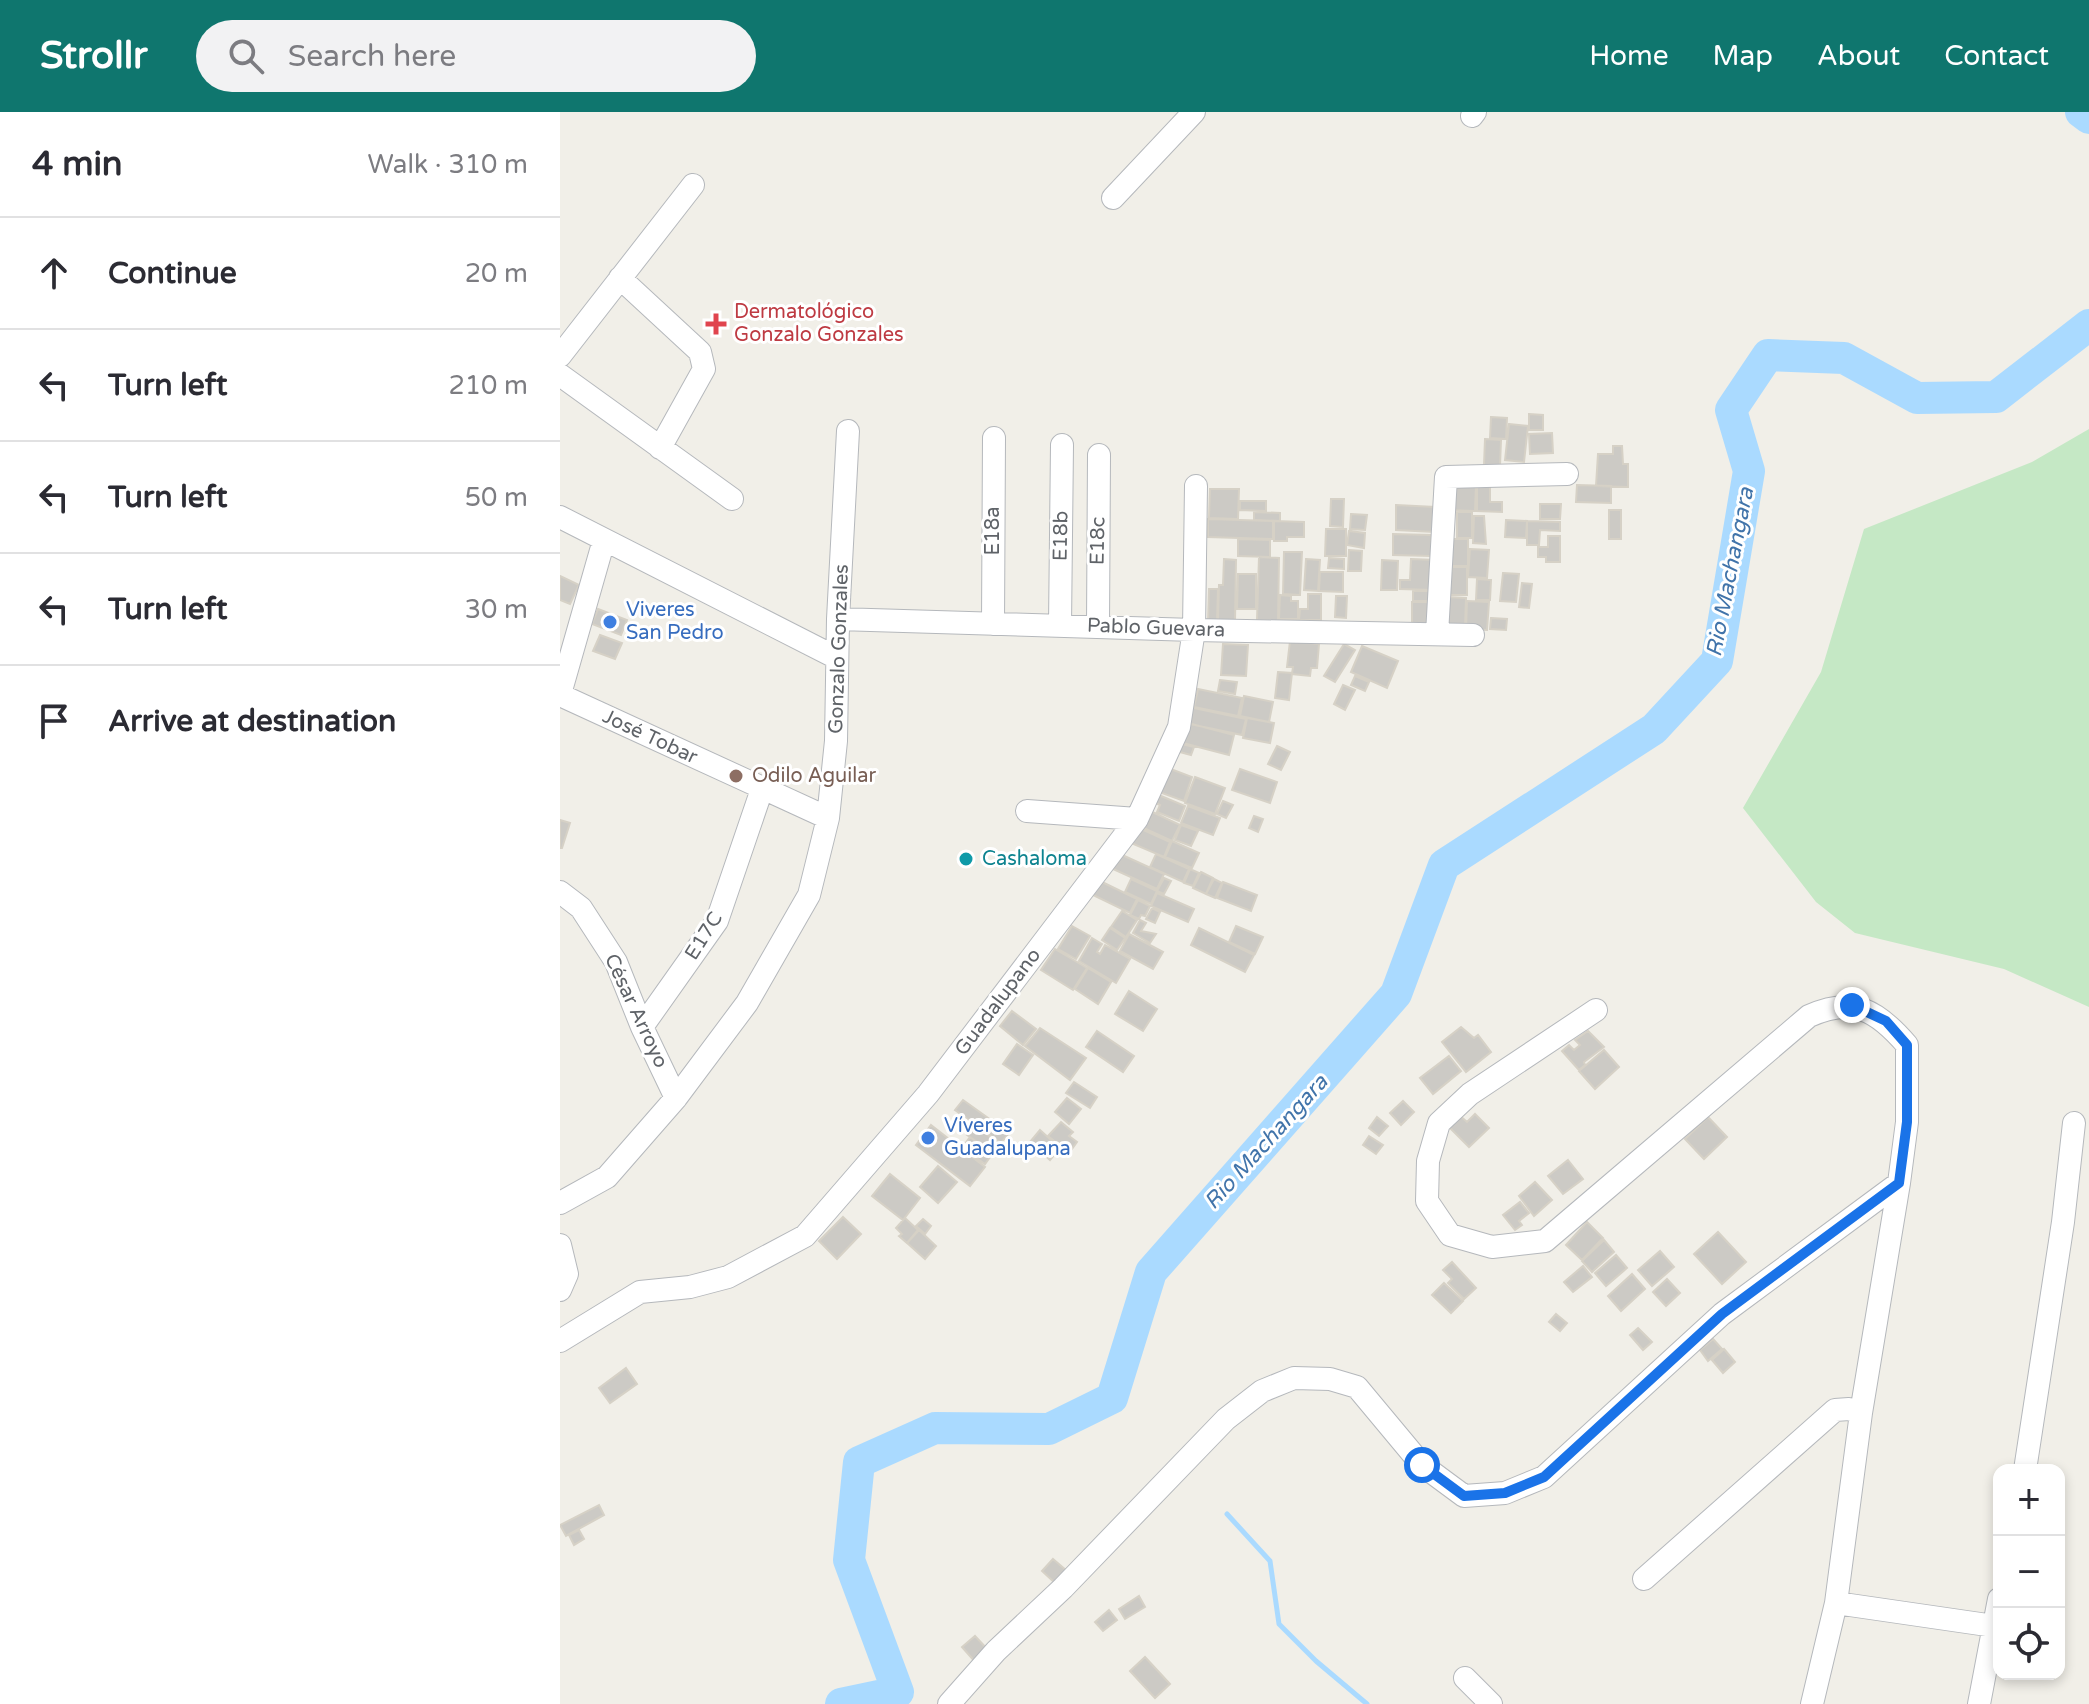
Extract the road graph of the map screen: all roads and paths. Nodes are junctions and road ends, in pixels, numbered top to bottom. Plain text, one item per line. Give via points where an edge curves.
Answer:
1 (1194, 112) edge
2 (693, 185) dead end
3 (1113, 198) dead end
4 (620, 278) junction
5 (560, 356) edge
6 (560, 375) edge
7 (848, 431) dead end
8 (994, 438) dead end
9 (1062, 445) dead end
10 (660, 448) junction
11 (1099, 455) dead end
12 (1567, 474) dead end
13 (1196, 486) dead end
14 (732, 499) dead end
15 (560, 517) edge
16 (604, 540) junction
17 (838, 619) junction
18 (993, 624) junction
19 (1060, 626) junction
20 (1098, 627) junction
21 (1194, 630) junction
22 (1437, 634) junction
23 (1473, 635) dead end
24 (837, 658) junction
25 (560, 694) edge
26 (762, 789) junction
27 (1027, 811) dead end
28 (828, 818) junction
29 (1137, 819) junction
30 (560, 892) edge
31 (1596, 1010) dead end
32 (642, 1027) junction
33 (676, 1098) junction
34 (2074, 1123) dead end
35 (1899, 1183) junction
36 (560, 1203) edge
37 (560, 1245) edge
38 (563, 1282) edge
39 (560, 1341) edge
40 (1861, 1413) junction
41 (2026, 1464) edge
42 (1644, 1579) dead end
43 (1836, 1603) junction
44 (1993, 1626) edge
45 (1993, 1631) edge
46 (1465, 1678) dead end
47 (949, 1704) edge
48 (1491, 1704) edge
49 (1812, 1704) edge
50 (1979, 1704) edge

1 - 3 street
2 - 4 street
4 - 5 street
4 - 10 street via 703,359 704,369
6 - 10 street
7 - 17 street, Gonzalo Gonzales
8 - 18 street, E18a
9 - 19 street, E18b
10 - 14 street
11 - 20 street, E18c
12 - 22 street via 1446,477
13 - 21 street, Guadalupano
15 - 16 street
16 - 24 street
16 - 25 street
17 - 18 street, Pablo Guevara
17 - 24 street, Gonzalo Gonzales
18 - 19 street, Pablo Guevara
19 - 20 street, Pablo Guevara
20 - 21 street, Pablo Guevara
21 - 22 street, Pablo Guevara
21 - 29 street, Guadalupano via 1179,727
22 - 23 street, Pablo Guevara
24 - 28 street, Gonzalo Gonzales
25 - 26 street, José Tobar
26 - 28 street, José Tobar
26 - 32 street, E17C via 717,921
27 - 29 street
28 - 33 street, Gonzalo Gonzales via 809,895 747,1003
29 - 39 street, Guadalupano via 928,1094 805,1236 728,1277 640,1292
30 - 32 street, César Arroyo via 581,908 616,962
31 - 35 street via 1470,1094 1439,1123 1428,1161 1427,1201 1450,1235 1492,1247 1545,1241 1809,1016 1826,1008 1852,1005 1886,1021 1907,1045 1907,1122
32 - 33 street, César Arroyo
33 - 36 street, Gonzalo Gonzales via 607,1177
34 - 41 street
35 - 40 street
35 - 47 street via 1722,1314 1544,1477 1505,1493 1464,1496 1422,1465 1357,1387 1330,1379 1294,1378 1262,1391 1226,1419
37 - 38 street
40 - 42 street via 1835,1410
40 - 43 street
43 - 44 street
43 - 49 street
45 - 50 street
46 - 48 street

